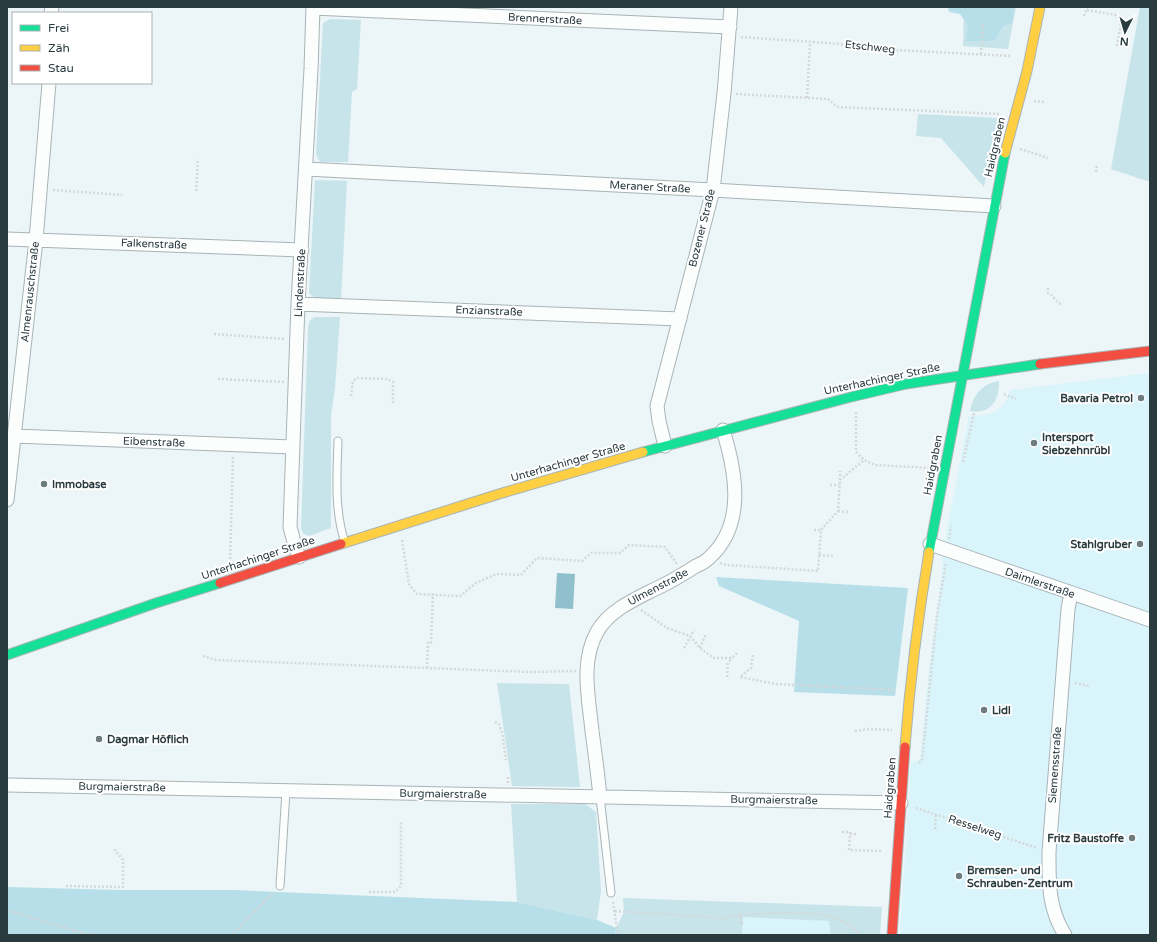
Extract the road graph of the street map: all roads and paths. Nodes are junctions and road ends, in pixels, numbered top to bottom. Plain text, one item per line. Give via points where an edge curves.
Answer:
1 (731, 7) edge
2 (1040, 7) edge
3 (313, 8) edge
4 (1087, 8) edge
5 (1084, 16) dead end
6 (983, 22) dead end
7 (729, 32) junction
8 (810, 42) junction
9 (1117, 47) dead end
10 (981, 54) junction
11 (1011, 56) dead end
12 (49, 84) edge
13 (724, 93) junction
14 (808, 98) junction
15 (1030, 100) dead end
16 (1044, 102) dead end
17 (988, 114) dead end
18 (1023, 150) dead end
19 (1048, 158) dead end
20 (198, 159) dead end
21 (1097, 164) dead end
22 (306, 169) junction
23 (1096, 172) dead end
24 (48, 190) dead end
25 (712, 190) junction
26 (196, 191) dead end
27 (122, 195) dead end
28 (994, 206) junction
29 (7, 239) edge
30 (36, 240) junction
31 (302, 250) junction
32 (1048, 288) dead end
33 (298, 304) junction
34 (1062, 305) dead end
35 (680, 319) junction
36 (214, 334) dead end
37 (297, 340) junction
38 (1150, 351) edge
39 (962, 375) junction
40 (218, 379) dead end
41 (295, 383) junction
42 (1004, 394) dead end
43 (351, 396) dead end
44 (1016, 399) dead end
45 (393, 404) dead end
46 (857, 413) dead end
47 (974, 413) dead end
48 (723, 430) junction
49 (14, 436) junction
50 (338, 441) dead end
51 (234, 445) junction
52 (665, 446) junction
53 (294, 447) junction
54 (864, 460) junction
55 (962, 468) dead end
56 (944, 469) junction
57 (840, 471) dead end
58 (840, 480) junction
59 (830, 485) dead end
60 (839, 485) junction
61 (7, 500) edge
62 (838, 511) junction
63 (848, 512) dead end
64 (952, 519) dead end
65 (396, 526) junction
66 (814, 530) dead end
67 (821, 530) junction
68 (345, 543) junction
69 (930, 544) junction
70 (948, 551) junction
71 (819, 555) junction
72 (835, 556) dead end
73 (300, 557) junction
74 (709, 558) junction
75 (230, 564) dead end
76 (677, 564) dead end
77 (1071, 593) junction
78 (433, 594) junction
79 (629, 602) junction
80 (1150, 620) edge
81 (694, 630) dead end
82 (706, 634) dead end
83 (690, 636) junction
84 (684, 648) dead end
85 (700, 648) junction
86 (8, 652) edge
87 (738, 652) dead end
88 (753, 655) dead end
89 (203, 656) dead end
90 (732, 658) junction
91 (427, 668) junction
92 (587, 670) junction
93 (727, 677) dead end
94 (909, 691) junction
95 (495, 722) dead end
96 (889, 729) dead end
97 (855, 731) dead end
98 (506, 760) dead end
99 (917, 764) dead end
100 (7, 785) edge
101 (286, 791) junction
102 (600, 797) junction
103 (901, 803) junction
104 (936, 815) junction
105 (401, 822) dead end
106 (935, 829) dead end
107 (842, 832) dead end
108 (850, 834) junction
109 (856, 834) dead end
110 (114, 849) dead end
111 (885, 851) dead end
112 (1049, 852) junction
113 (66, 886) dead end
114 (280, 886) joint
115 (369, 892) dead end
116 (611, 894) dead end
117 (7, 910) edge
118 (741, 915) junction
119 (743, 924) dead end
120 (96, 935) edge
121 (232, 935) edge
122 (618, 935) edge
123 (859, 935) edge
124 (892, 935) edge
125 (1065, 935) edge

1 - 7 street, Bozener Straße
2 - 28 main road, Haidgraben
3 - 7 street, Brennerstraße
3 - 22 street, Lindenstraße
4 - 5 path
4 - 9 path via 1122,16
6 - 10 path
7 - 8 path, Etschweg
7 - 13 street, Bozener Straße
8 - 10 path, Etschweg via 841,44 855,48
8 - 14 path
10 - 11 path, Etschweg
12 - 30 street, Almenrauschstraße
13 - 14 path
13 - 25 street, Bozener Straße
14 - 17 path via 828,99 838,107
15 - 16 path
18 - 19 path
20 - 26 path
21 - 23 path
22 - 25 street, Meraner Straße
22 - 31 street, Lindenstraße
24 - 27 path
25 - 28 street, Meraner Straße
25 - 35 street, Bozener Straße
28 - 39 main road, Haidgraben
29 - 30 street, Falkenstraße
30 - 31 street, Falkenstraße
30 - 49 street, Almenrauschstraße
31 - 33 street, Lindenstraße
32 - 34 path via 1048,293
33 - 35 street, Enzianstraße
33 - 37 street, Lindenstraße
35 - 52 street, Bozener Straße via 657,406
36 - 37 path
37 - 41 street, Lindenstraße
38 - 39 main road, Unterhachinger Straße
39 - 48 main road, Unterhachinger Straße via 871,392
39 - 56 main road, Haidgraben
40 - 41 path
41 - 53 street, Lindenstraße
42 - 44 path
43 - 45 path via 353,380 357,378 387,379 393,382
46 - 54 path via 856,452
47 - 55 path
48 - 52 main road, Unterhachinger Straße
48 - 74 street, Ulmenstraße via 736,494 733,518 728,531
49 - 51 street, Eibenstraße
49 - 61 street, Almenrauschstraße
50 - 68 lane via 336,504
51 - 53 street, Eibenstraße
51 - 75 path
52 - 65 main road, Unterhachinger Straße
53 - 73 street, Lindenstraße via 290,527
54 - 56 path via 875,465
54 - 58 path
56 - 69 main road, Haidgraben
57 - 58 path
58 - 60 path
59 - 60 path
60 - 62 path
62 - 63 path
62 - 67 path
64 - 70 path
65 - 68 main road, Unterhachinger Straße
65 - 78 path via 402,542 409,584 417,594
66 - 67 path
67 - 71 path
68 - 73 main road, Unterhachinger Straße
69 - 70 street, Daimlerstraße
69 - 94 main road, Haidgraben
70 - 77 street, Daimlerstraße
70 - 99 path via 937,615 922,761
71 - 72 path
71 - 74 path via 818,571 727,565
73 - 86 main road, Unterhachinger Straße
74 - 79 street, Ulmenstraße via 666,584
76 - 78 path via 665,547 629,545 620,553 591,553 582,561 537,558 521,575 496,574 460,596
77 - 80 street, Daimlerstraße
77 - 112 street, Siemensstraße
78 - 91 path
79 - 83 path via 667,628
79 - 92 street, Ulmenstraße via 611,615 597,632 589,652
81 - 83 path
82 - 85 path
83 - 84 path
83 - 85 path
85 - 90 path via 713,658
87 - 90 path
88 - 94 path via 752,668 740,677 776,684
89 - 91 path via 216,660
90 - 93 path via 728,663
91 - 92 path via 531,672
92 - 102 street, Ulmenstraße
94 - 103 main road, Haidgraben
95 - 98 path via 499,724 502,732
96 - 97 path
100 - 101 street, Burgmaierstraße
101 - 102 street, Burgmaierstraße
101 - 114 lane
102 - 103 street, Burgmaierstraße
102 - 116 lane
103 - 104 path, Resselweg
103 - 124 main road, Haidgraben
104 - 106 path
104 - 112 path, Resselweg
105 - 115 path via 401,886 395,892
107 - 108 path
108 - 109 path
108 - 111 path via 849,850
110 - 113 path via 123,860 123,887
112 - 125 street, Siemensstraße via 1051,901
114 - 121 path
117 - 120 path
118 - 119 path via 740,924
118 - 122 path via 724,918 615,911
118 - 123 path via 805,913 830,916 848,924

